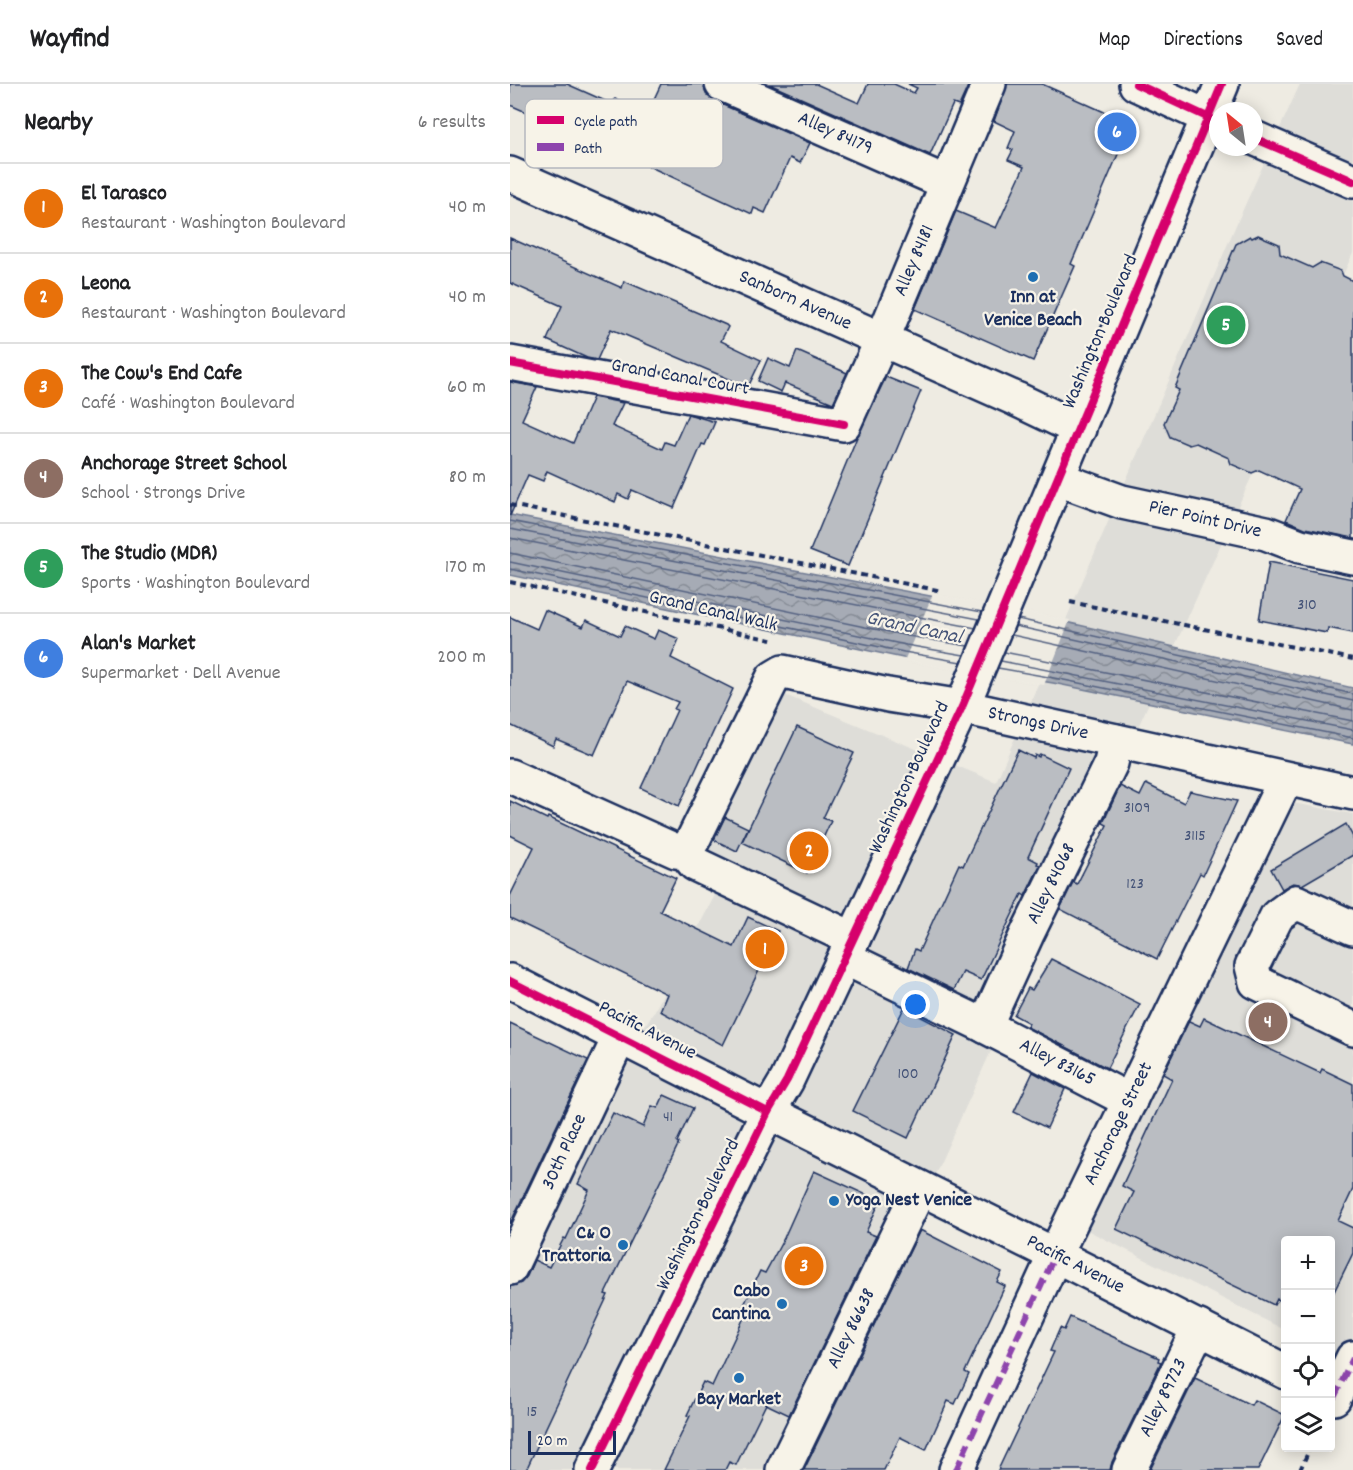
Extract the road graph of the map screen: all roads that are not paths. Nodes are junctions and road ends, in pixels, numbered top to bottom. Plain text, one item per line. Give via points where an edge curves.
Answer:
1 (722, 84) edge
2 (989, 84) edge
3 (1136, 84) edge
4 (1222, 84) edge
5 (1218, 102) edge
6 (1209, 118) edge
7 (1209, 129) edge
8 (1263, 142) edge
9 (510, 174) edge
10 (1353, 181) edge
11 (947, 183) junction
12 (882, 340) junction
13 (510, 363) edge
14 (1079, 429) junction
15 (1059, 479) junction
16 (1353, 557) edge
17 (968, 693) junction
18 (1116, 741) junction
19 (510, 776) edge
20 (1285, 780) junction
21 (1353, 794) edge
22 (685, 852) junction
23 (1353, 927) edge
24 (849, 948) junction
25 (510, 981) edge
26 (985, 1026) junction
27 (1353, 1029) edge
28 (620, 1036) junction
29 (1130, 1101) junction
30 (768, 1112) junction
31 (920, 1188) junction
32 (1055, 1255) junction
33 (510, 1268) edge
34 (1198, 1327) junction
35 (1353, 1358) edge
36 (1281, 1369) edge
37 (1339, 1400) edge
38 (592, 1470) edge
39 (783, 1470) edge
40 (956, 1470) edge
41 (1129, 1470) edge

1 - 11 street, Alley 84179
2 - 11 street, Alley 84181
3 - 6 street
4 - 5 street, Washington Boulevard
7 - 14 street, Washington Boulevard
8 - 10 street
9 - 12 street, Sanborn Avenue
11 - 12 street, Alley 84181
12 - 13 street, Grand Canal Court via 844,424
12 - 14 street, Sanborn Avenue
14 - 15 street, Washington Boulevard
15 - 16 street, Pier Point Drive via 1122,502 1266,533 1300,546
15 - 17 street, Washington Boulevard
17 - 18 street, Strongs Drive via 1026,723
17 - 22 street, Strongs Drive via 888,695 783,672 773,678
17 - 24 street, Washington Boulevard
18 - 20 street, Strongs Drive
18 - 26 street, Alley 84068 via 1111,763
19 - 22 street
20 - 21 street, Strongs Drive
20 - 29 street, Anchorage Street
22 - 24 street via 695,864
23 - 27 street via 1296,903 1277,916 1252,966 1256,982
24 - 26 street, Alley 83165
24 - 30 street, Washington Boulevard
25 - 28 street, Pacific Avenue
26 - 29 street, Alley 83165
28 - 30 street, Pacific Avenue
28 - 33 street, 30th Place
29 - 32 street, Anchorage Street
30 - 31 street, Pacific Avenue
30 - 38 street, Washington Boulevard
31 - 32 street, Pacific Avenue
31 - 39 street, Alley 86638
32 - 34 street, Pacific Avenue
32 - 40 street, Anchorage Street
34 - 36 street, Pacific Avenue
34 - 41 street, Alley 89723
35 - 37 street

